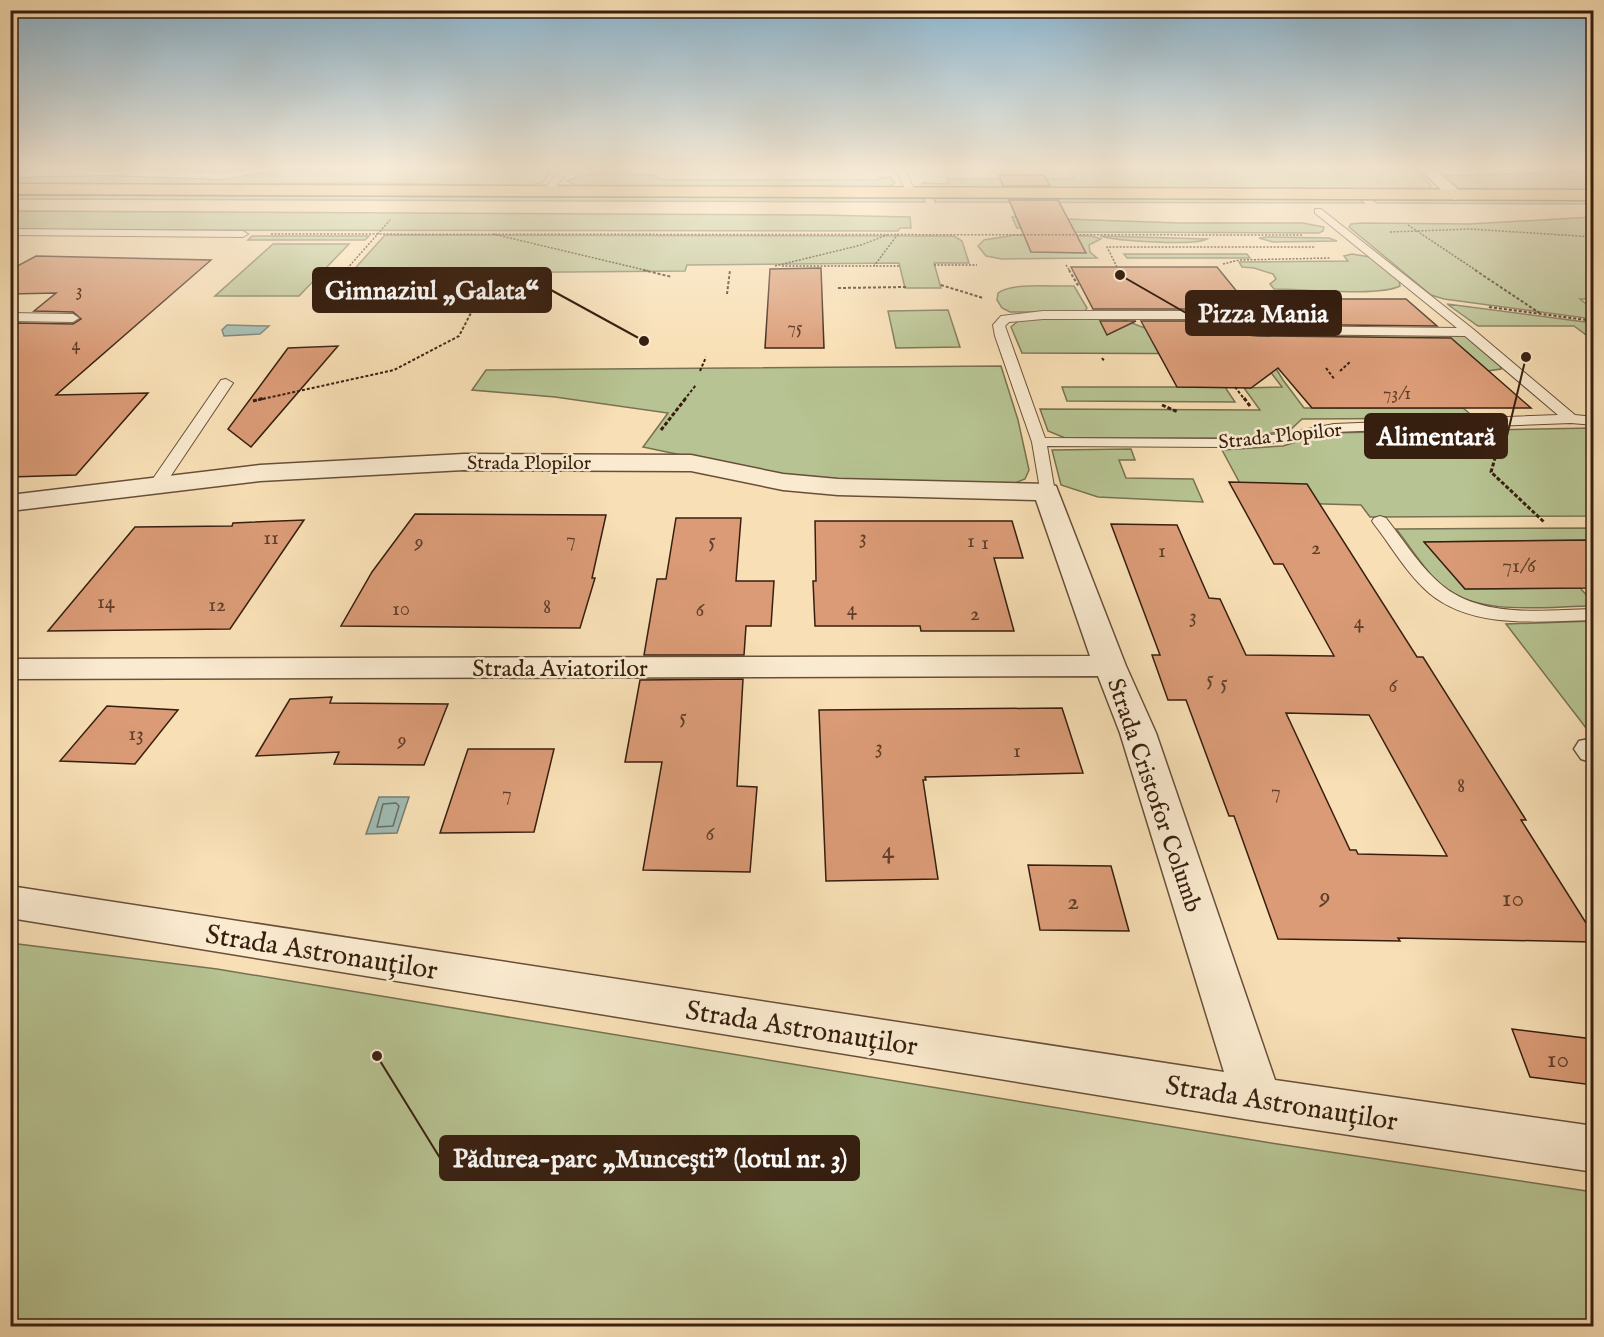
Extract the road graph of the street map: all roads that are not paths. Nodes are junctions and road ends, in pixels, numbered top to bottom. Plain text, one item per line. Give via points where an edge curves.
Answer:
1 (1343, 230) edge
2 (10, 232) edge
3 (243, 234) road end
4 (10, 318) edge
5 (73, 318) dead end
6 (1468, 332) junction
7 (226, 383) dead end
8 (1570, 419) junction
9 (1593, 421) edge
10 (1039, 442) junction
11 (158, 483) junction
12 (1047, 492) junction
13 (10, 503) edge
14 (1380, 521) dead end
15 (1593, 614) edge
16 (1110, 666) junction
17 (10, 669) edge
18 (10, 902) edge
19 (1257, 1099) junction
20 (1593, 1149) edge

1 - 6 lane
2 - 3 lane
4 - 5 lane
6 - 8 lane
6 - 10 lane via 1258,330 1192,315 1043,315 1005,319 999,325 1001,336
7 - 11 lane
8 - 9 lane, Strada Plopilor
8 - 10 lane, Strada Plopilor via 1334,428 1226,443
10 - 12 lane
11 - 12 street, Strada Plopilor via 464,462 635,462 691,464 783,482 838,487
11 - 13 street, Strada Plopilor
12 - 16 street, Strada Cristofor Columb
14 - 15 lane via 1436,591 1451,600 1506,615
16 - 17 street, Strada Aviatorilor
16 - 19 street, Strada Cristofor Columb via 1138,733
18 - 19 street, Strada Astronauților
19 - 20 street, Strada Astronauților

